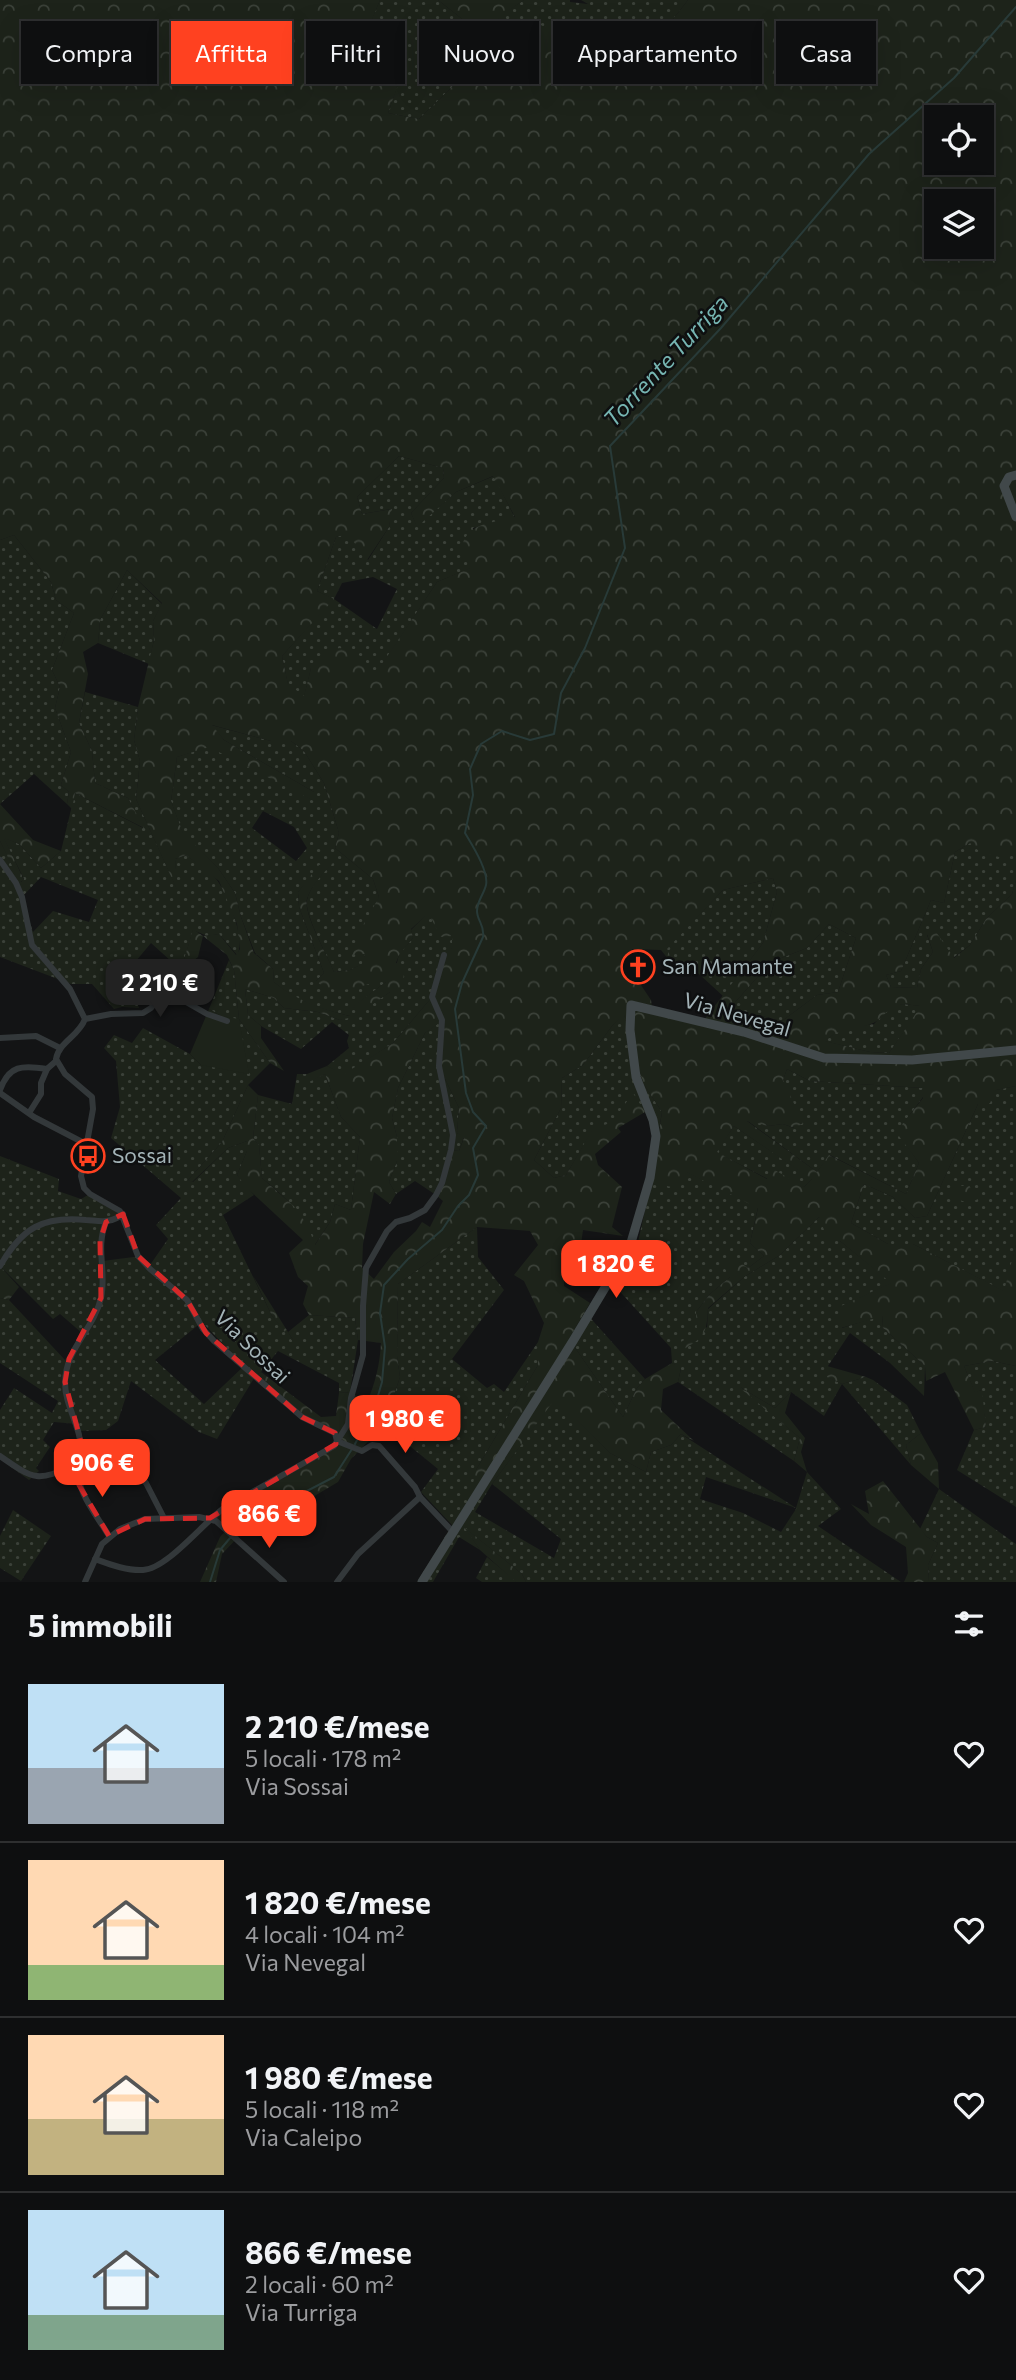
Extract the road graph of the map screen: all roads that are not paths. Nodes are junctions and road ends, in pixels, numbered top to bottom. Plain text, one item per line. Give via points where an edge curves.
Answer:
1 (1016, 475) edge
2 (1016, 517) edge
3 (0, 860) edge
4 (444, 955) dead end
5 (85, 1019) junction
6 (227, 1021) dead end
7 (0, 1038) edge
8 (60, 1048) junction
9 (1016, 1050) edge
10 (56, 1061) junction
11 (47, 1069) junction
12 (3, 1074) edge
13 (0, 1091) edge
14 (29, 1113) junction
15 (86, 1144) junction
16 (123, 1214) junction
17 (106, 1222) junction
18 (0, 1266) edge
19 (340, 1443) junction
20 (81, 1452) junction
21 (0, 1457) edge
22 (78, 1464) junction
23 (420, 1497) junction
24 (164, 1518) junction
25 (210, 1518) junction
26 (453, 1532) junction
27 (109, 1536) junction
28 (95, 1559) junction
29 (85, 1582) edge
30 (284, 1582) edge
31 (337, 1582) edge
32 (422, 1582) edge

1 - 2 main road via 1004,486
3 - 5 street via 22,898 32,946 61,978
4 - 19 street via 432,997 442,1020 439,1066 453,1135 451,1150 436,1195 425,1210 396,1222 387,1231 366,1268 363,1355
5 - 6 street via 143,1013 165,990
5 - 8 street
7 - 8 street via 36,1036
8 - 10 street
9 - 26 main road, Via Nevegal via 912,1060 824,1058 744,1032 631,1005 636,1077 656,1136 650,1178 630,1246
10 - 11 street
10 - 15 street via 92,1097
11 - 12 street via 21,1068
11 - 14 street via 41,1094
12 - 13 street
13 - 14 street
14 - 15 street
15 - 16 street via 81,1176 84,1188
16 - 17 street
16 - 19 street, Via Sossai via 138,1256 187,1300 206,1333 302,1417 335,1433
17 - 18 street via 71,1220 38,1226 16,1239
17 - 20 street via 100,1241 101,1298 66,1370 67,1396
19 - 23 street, Via Sossai via 358,1451 372,1444 379,1446
19 - 25 street
20 - 22 street
20 - 24 street via 131,1466 146,1483
21 - 22 street via 32,1477
22 - 27 street via 81,1490
23 - 26 street
23 - 31 street via 358,1555
24 - 25 street
24 - 27 street via 145,1519
25 - 28 street via 186,1544 144,1571
25 - 30 street
26 - 32 main road, Via Nevegal
27 - 28 street
28 - 29 street

